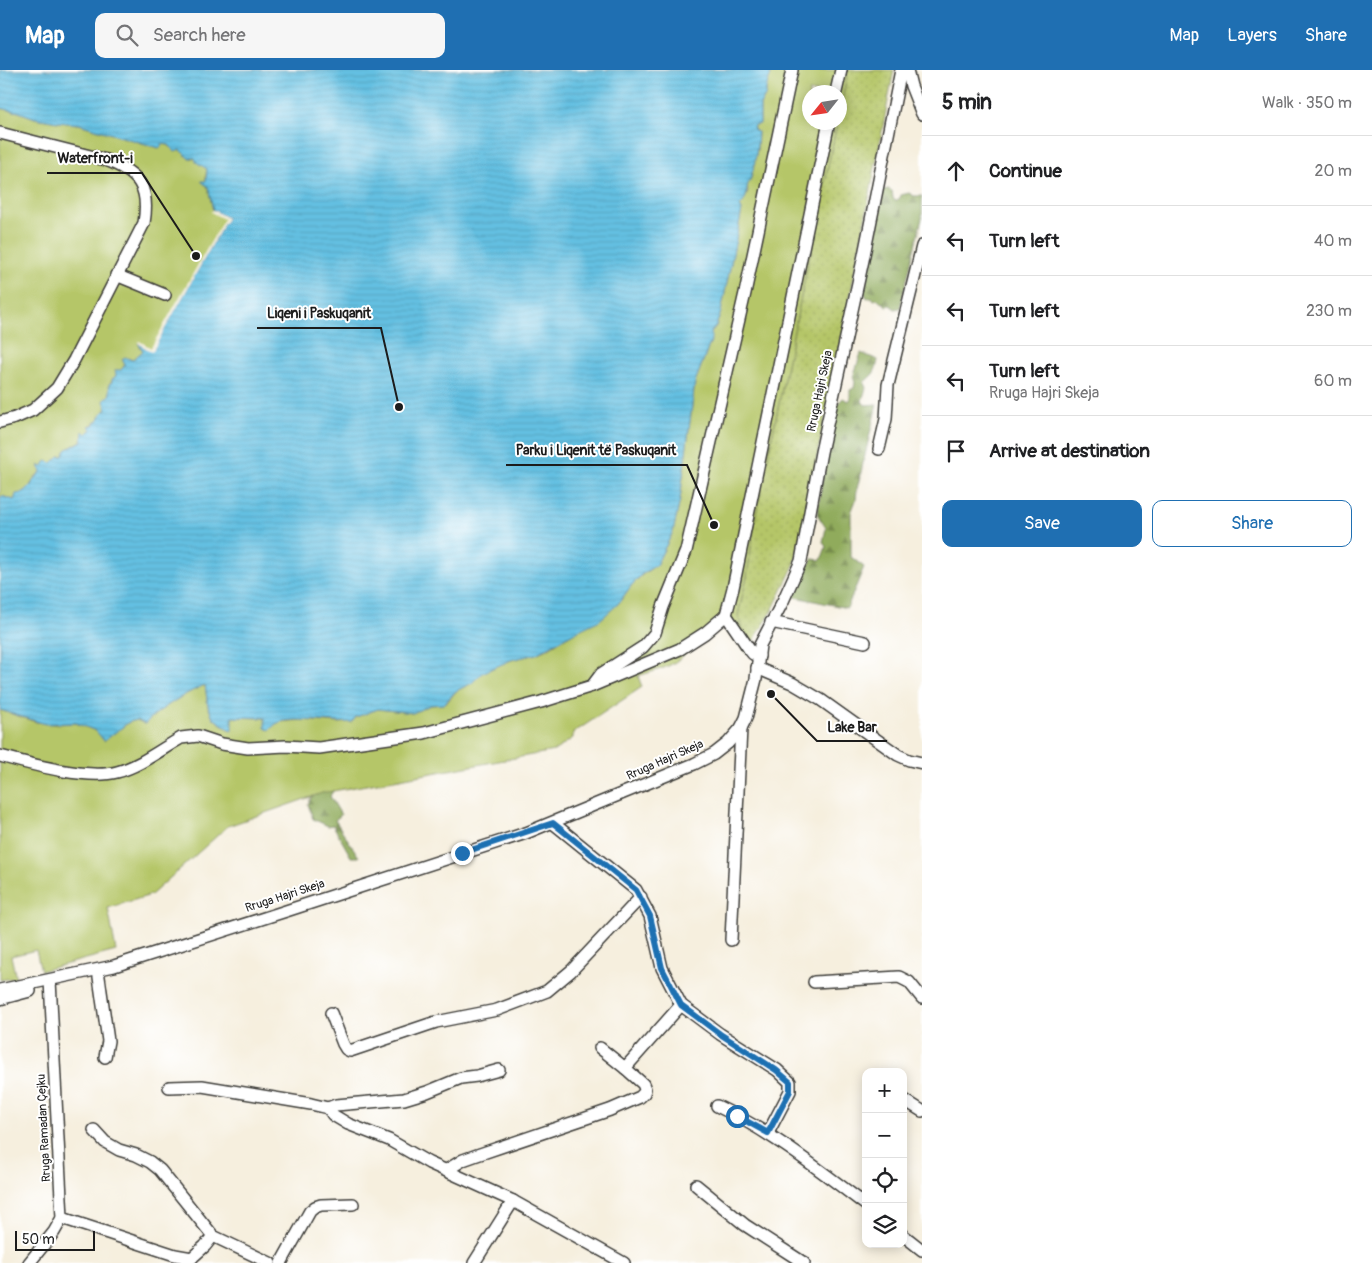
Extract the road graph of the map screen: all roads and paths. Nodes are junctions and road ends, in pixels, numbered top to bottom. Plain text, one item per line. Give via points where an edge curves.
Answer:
1 (792, 70) edge
2 (841, 70) edge
3 (901, 70) edge
4 (907, 70) edge
5 (838, 85) edge
6 (922, 114) edge
7 (828, 130) edge
8 (0, 133) edge
9 (922, 246) edge
10 (116, 275) junction
11 (165, 295) dead end
12 (0, 422) edge
13 (879, 449) dead end
14 (726, 615) junction
15 (771, 622) junction
16 (866, 642) dead end
17 (754, 652) junction
18 (757, 668) junction
19 (592, 686) junction
20 (741, 728) junction
21 (0, 756) edge
22 (922, 763) edge
23 (553, 823) junction
24 (641, 897) junction
25 (730, 940) dead end
26 (98, 970) junction
27 (814, 982) dead end
28 (51, 983) junction
29 (0, 990) edge
30 (921, 992) edge
31 (0, 999) edge
32 (681, 1005) junction
33 (331, 1013) dead end
34 (600, 1048) dead end
35 (105, 1057) dead end
36 (625, 1068) junction
37 (499, 1070) dead end
38 (169, 1087) dead end
39 (907, 1102) edge
40 (717, 1106) dead end
41 (328, 1108) junction
42 (922, 1111) edge
43 (94, 1130) dead end
44 (768, 1133) junction
45 (446, 1170) junction
46 (696, 1185) dead end
47 (513, 1201) junction
48 (863, 1203) edge
49 (353, 1204) dead end
50 (62, 1218) junction
51 (213, 1236) junction
52 (907, 1238) edge
53 (922, 1250) edge
54 (189, 1260) edge
55 (29, 1263) edge
56 (270, 1263) edge
57 (281, 1263) edge
58 (474, 1263) edge
59 (624, 1263) edge
60 (804, 1263) edge

1 - 19 street via 686,551 655,632 644,647 601,674
2 - 5 street
3 - 15 street, Rruga Hajri Skeja via 801,561
4 - 6 street
7 - 14 street
8 - 10 street via 106,160 136,177 146,198 144,223
9 - 13 street via 888,385 886,419
10 - 11 street
10 - 12 street via 57,388 32,410
14 - 17 street
14 - 19 street via 680,649
15 - 16 street
15 - 17 street, Rruga Hajri Skeja
17 - 18 street, Rruga Hajri Skeja
18 - 20 street, Rruga Hajri Skeja
18 - 22 street via 821,700 898,755
19 - 21 street via 424,733 334,746 248,748 190,736 132,767 102,775 47,768
20 - 23 street, Rruga Hajri Skeja via 728,744 714,754
20 - 25 street
23 - 24 street via 625,880
23 - 26 street, Rruga Hajri Skeja
24 - 32 street via 650,916 662,968
24 - 33 street via 547,992 491,1012 436,1022 350,1051 343,1044
26 - 28 street, Rruga Hajri Skeja
26 - 35 street via 108,1041
27 - 30 street via 899,977
28 - 29 street, Rruga Hajri Skeja
28 - 31 street
28 - 50 street, Rruga Ramadan Çejku
32 - 36 street
32 - 44 street via 790,1082 790,1091
34 - 36 street
36 - 45 street via 643,1084 645,1089 640,1097 463,1160
37 - 41 street via 461,1078 404,1099
38 - 41 street via 202,1086
39 - 42 street
40 - 44 street
41 - 45 street via 348,1124 389,1140
43 - 51 street via 105,1142 160,1170
44 - 48 street
45 - 47 street
46 - 60 street via 745,1225
47 - 58 street
47 - 59 street
49 - 57 street via 315,1207 310,1211
50 - 54 street
50 - 55 street
51 - 54 street
51 - 56 street
52 - 53 street

